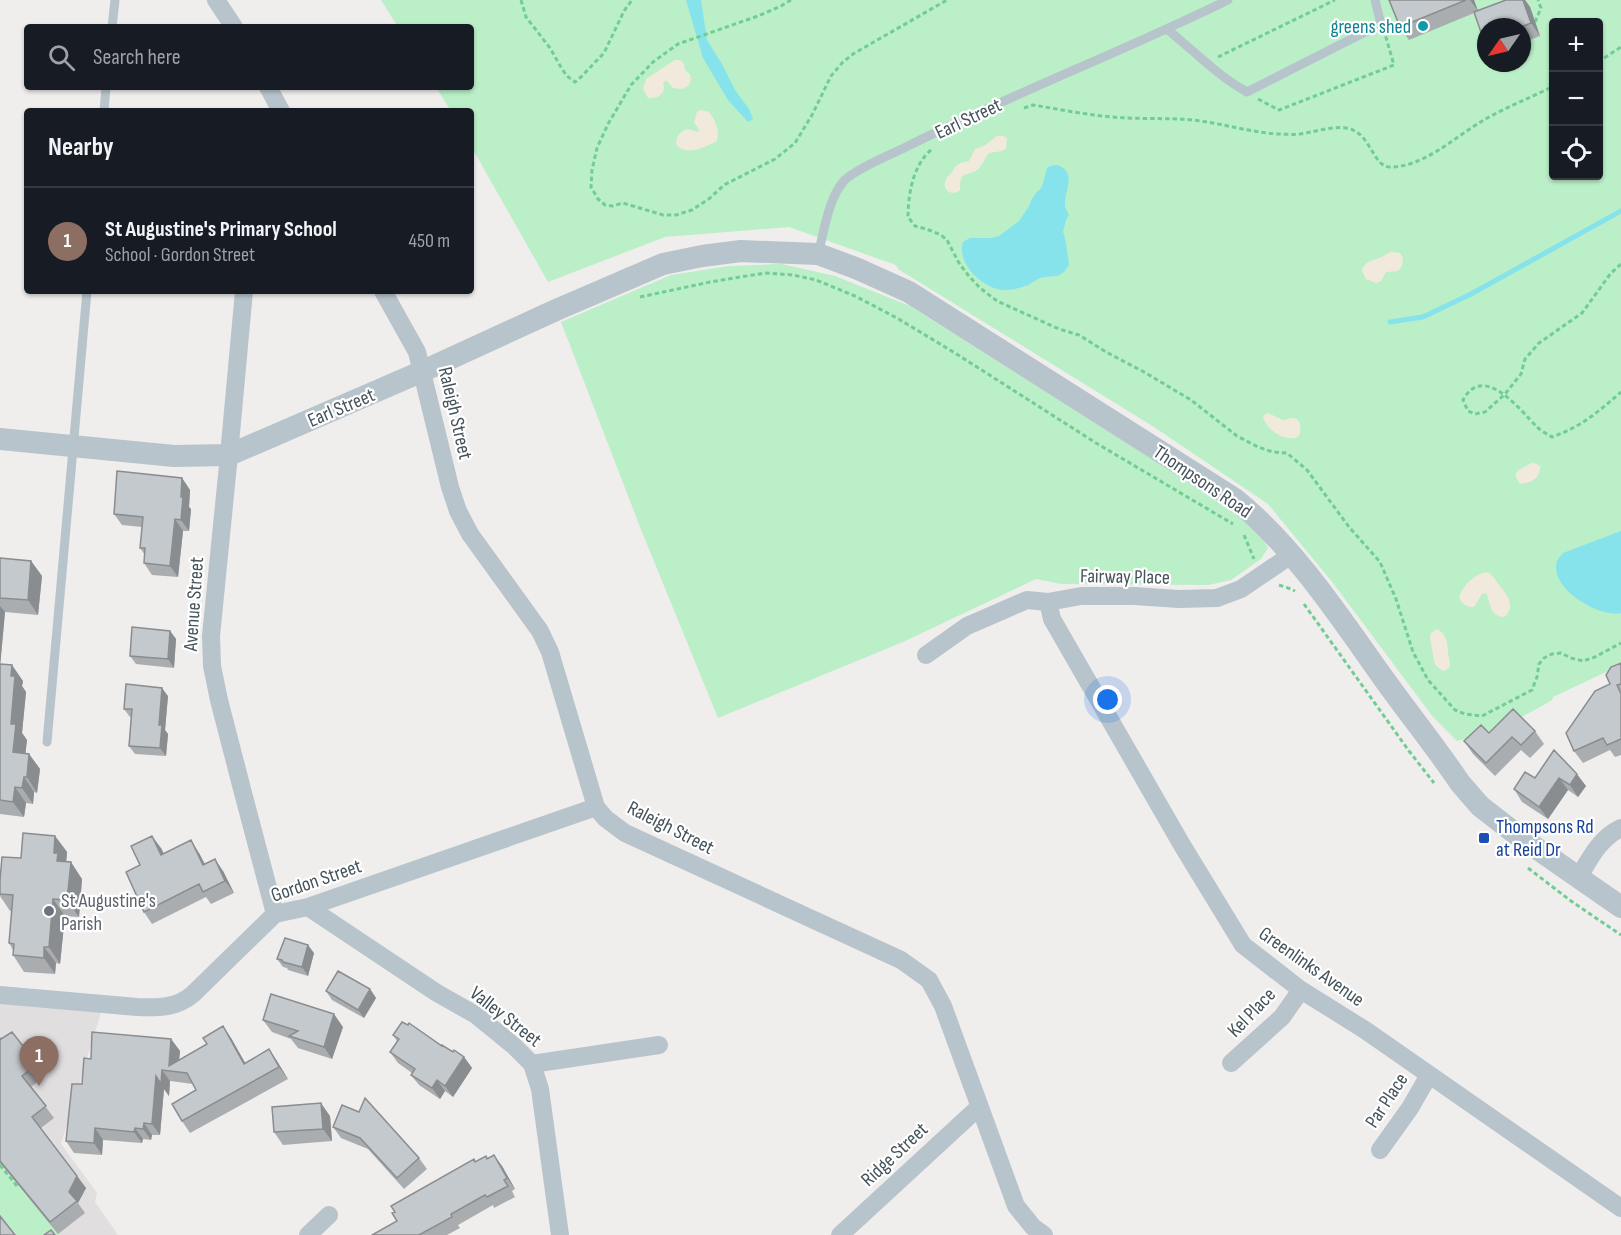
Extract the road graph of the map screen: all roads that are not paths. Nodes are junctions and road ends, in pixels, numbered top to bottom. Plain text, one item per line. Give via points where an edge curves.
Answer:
1 (115, 0) edge
2 (216, 0) edge
3 (1228, 0) edge
4 (1375, 0) edge
5 (112, 24) edge
6 (232, 24) edge
7 (1168, 30) junction
8 (106, 90) edge
9 (104, 108) edge
10 (818, 255) junction
11 (663, 264) joint
12 (87, 294) edge
13 (244, 294) edge
14 (385, 294) edge
15 (423, 371) junction
16 (0, 439) edge
17 (72, 446) junction
18 (230, 455) junction
19 (1291, 555) junction
20 (1048, 602) junction
21 (926, 655) dead end
22 (47, 742) dead end
23 (597, 807) junction
24 (1621, 828) edge
25 (1579, 878) junction
26 (308, 907) junction
27 (1621, 907) edge
28 (275, 914) junction
29 (1301, 990) junction
30 (0, 995) edge
31 (659, 1045) dead end
32 (1231, 1063) dead end
33 (532, 1064) junction
34 (1429, 1075) junction
35 (980, 1107) junction
36 (1380, 1150) dead end
37 (1621, 1208) edge
38 (329, 1215) dead end
39 (1039, 1231) edge
40 (308, 1235) edge
41 (560, 1235) edge
42 (840, 1235) edge

1 - 5 lane
2 - 6 street
3 - 7 lane, Earl Street
4 - 7 lane via 1381,24 1247,92 1230,83
7 - 10 lane, Earl Street via 944,128 860,170 843,181 832,200
8 - 9 lane
10 - 11 street, Thompsons Road via 741,251
10 - 19 street, Thompsons Road via 909,292 1179,463 1256,516
11 - 15 street, Earl Street
12 - 17 lane
13 - 18 street, Avenue Street
14 - 15 street, Raleigh Street via 417,352
15 - 18 street, Earl Street
15 - 23 street, Raleigh Street via 458,512 540,631 550,652
16 - 17 street, Earl Street
17 - 18 street, Earl Street via 174,456
17 - 22 lane
18 - 28 street, Avenue Street via 211,636 212,666
19 - 20 street, Fairway Place via 1241,589 1217,598 1081,596
19 - 25 street, Thompsons Road via 1480,806
20 - 21 street, Fairway Place via 1027,600 967,626
20 - 29 street, Greenlinks Avenue via 1052,619 1243,945
23 - 26 street, Gordon Street
23 - 35 street, Raleigh Street via 626,833 901,960 929,980 943,1005
24 - 25 street via 1599,843
25 - 27 street, Thompsons Road
26 - 28 street, Gordon Street
26 - 33 street, Valley Street via 476,1015
28 - 30 street, Gordon Street via 194,994 169,1006 137,1007
29 - 32 street, Kel Place via 1282,1017
29 - 34 street, Greenlinks Avenue
31 - 33 street
33 - 41 street, Valley Street via 540,1089
34 - 36 street, Par Place
34 - 37 street, Greenlinks Avenue
35 - 39 street, Raleigh Street via 1016,1206
35 - 42 street, Ridge Street
38 - 40 street

